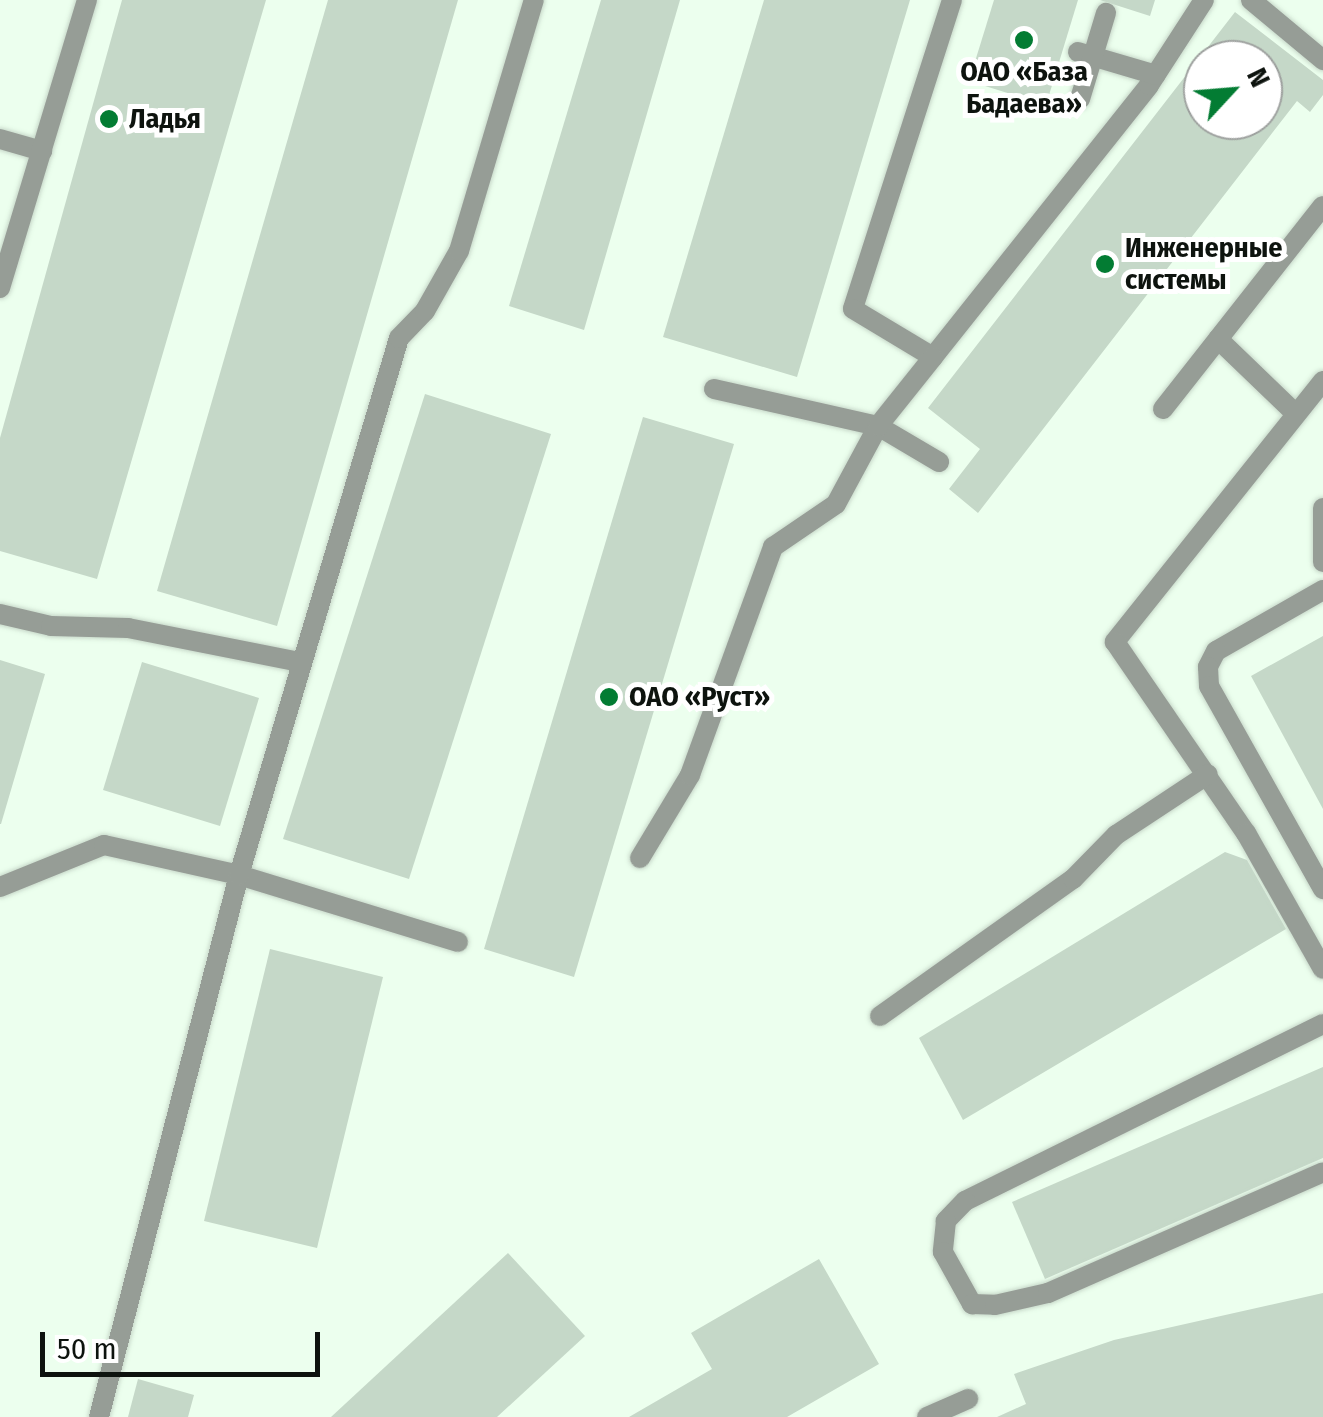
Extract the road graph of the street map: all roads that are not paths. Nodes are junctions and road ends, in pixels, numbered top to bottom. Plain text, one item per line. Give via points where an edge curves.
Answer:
1 (86, 0) edge
2 (534, 0) edge
3 (952, 0) edge
4 (1204, 0) edge
5 (1251, 0) edge
6 (1106, 13) dead end
7 (1085, 55) junction
8 (1323, 60) edge
9 (1156, 76) junction
10 (1080, 99) dead end
11 (0, 139) edge
12 (42, 151) junction
13 (1323, 206) edge
14 (0, 288) edge
15 (1218, 339) junction
16 (933, 358) junction
17 (1323, 381) edge
18 (714, 389) dead end
19 (1163, 408) dead end
20 (1296, 414) junction
21 (878, 426) junction
22 (940, 462) dead end
23 (1323, 508) edge
24 (1323, 562) edge
25 (1323, 590) edge
26 (0, 614) edge
27 (300, 662) junction
28 (1208, 774) junction
29 (640, 858) dead end
30 (239, 875) junction
31 (0, 888) edge
32 (1323, 889) edge
33 (458, 942) dead end
34 (1323, 969) edge
35 (880, 1016) dead end
36 (1323, 1024) edge
37 (1323, 1172) edge
38 (968, 1399) dead end
39 (99, 1417) edge
40 (927, 1417) edge

1 - 12 lane
2 - 27 lane via 459,251 425,311 399,338
3 - 16 lane via 853,310
4 - 9 lane
5 - 8 lane
6 - 7 lane
7 - 9 lane
7 - 10 lane
9 - 16 lane
11 - 12 lane
12 - 14 lane
13 - 15 lane
15 - 19 lane
15 - 20 lane
16 - 21 lane
17 - 20 lane
18 - 21 lane
20 - 28 lane via 1115,642
21 - 22 lane
21 - 29 lane via 836,504 773,546 690,775
23 - 24 lane
25 - 32 lane via 1216,652 1208,667 1209,686
26 - 27 lane via 51,626 128,628
27 - 30 lane
28 - 34 lane
28 - 35 lane via 1116,835 1073,879
30 - 31 lane via 104,845
30 - 33 lane
30 - 39 lane
36 - 37 lane via 965,1201 946,1220 943,1252 972,1304 995,1306 1048,1292
38 - 40 lane

